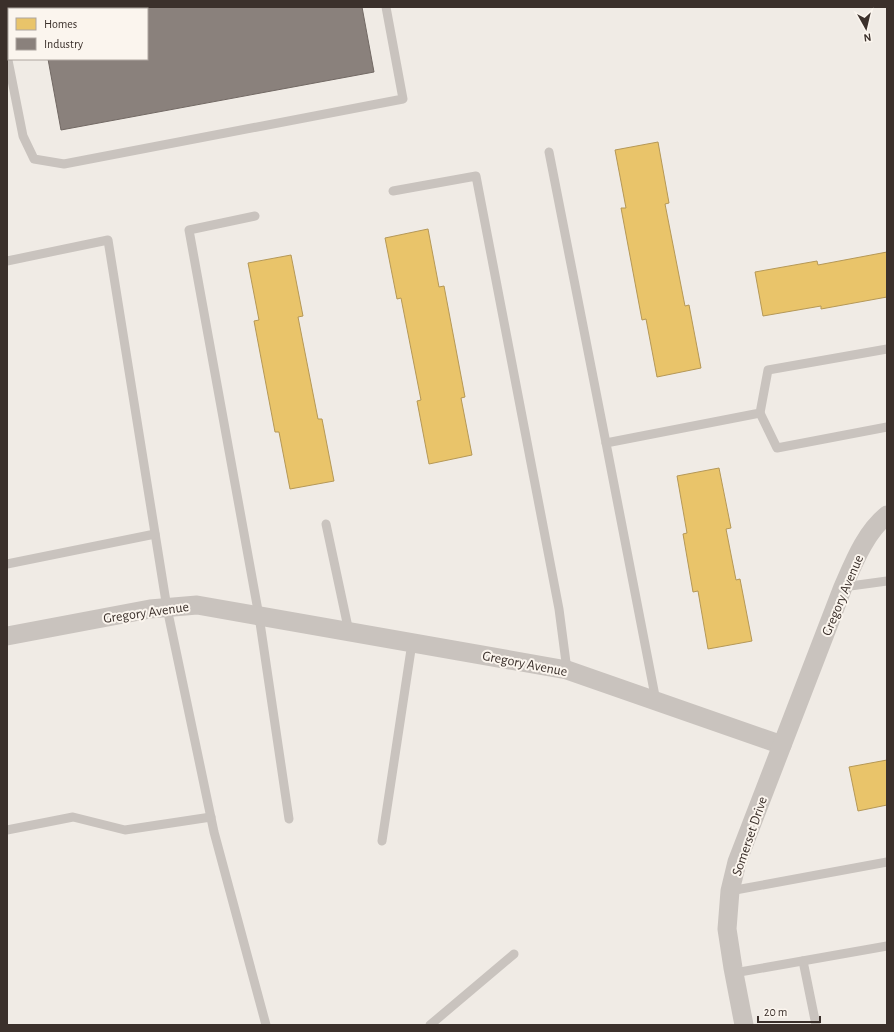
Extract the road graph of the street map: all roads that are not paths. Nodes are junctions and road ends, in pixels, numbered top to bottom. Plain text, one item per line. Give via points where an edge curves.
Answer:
1 (386, 7) edge
2 (7, 55) edge
3 (549, 152) dead end
4 (393, 191) dead end
5 (255, 216) dead end
6 (7, 261) edge
7 (887, 349) edge
8 (760, 413) junction
9 (887, 427) edge
10 (606, 443) junction
11 (887, 515) edge
12 (326, 524) dead end
13 (155, 534) junction
14 (7, 564) edge
15 (887, 581) edge
16 (843, 587) junction
17 (167, 608) junction
18 (259, 616) junction
19 (349, 632) junction
20 (7, 636) edge
21 (412, 643) junction
22 (567, 670) junction
23 (656, 701) junction
24 (782, 745) junction
25 (211, 816) junction
26 (290, 819) dead end
27 (7, 830) edge
28 (382, 841) dead end
29 (887, 862) edge
30 (730, 891) junction
31 (887, 946) edge
32 (514, 954) dead end
33 (803, 961) junction
34 (734, 973) junction
35 (266, 1025) edge
36 (430, 1025) edge
37 (744, 1025) edge
38 (816, 1025) edge

1 - 2 lane via 403,99 64,164 34,159 23,136
3 - 10 lane
4 - 22 lane via 476,176 559,609
5 - 18 lane via 189,230
6 - 13 lane via 108,240
7 - 8 lane via 768,370
8 - 9 lane via 776,448
8 - 10 lane
10 - 23 lane
11 - 16 street, Gregory Avenue via 868,536
12 - 19 lane
13 - 14 lane
13 - 17 lane
15 - 16 lane
16 - 24 street, Gregory Avenue
17 - 18 street, Gregory Avenue via 197,606
17 - 20 street, Gregory Avenue
17 - 25 lane
18 - 19 street, Gregory Avenue
18 - 26 lane
19 - 21 street, Gregory Avenue
21 - 22 street, Gregory Avenue
21 - 28 lane
22 - 23 street, Gregory Avenue
23 - 24 street, Gregory Avenue
24 - 30 street, Somerset Drive via 737,862
25 - 27 lane via 125,830 73,817
25 - 35 lane
29 - 30 lane
30 - 34 street, Somerset Drive via 727,929
31 - 33 lane
32 - 36 lane
33 - 34 lane
33 - 38 lane
34 - 37 street, Somerset Drive

